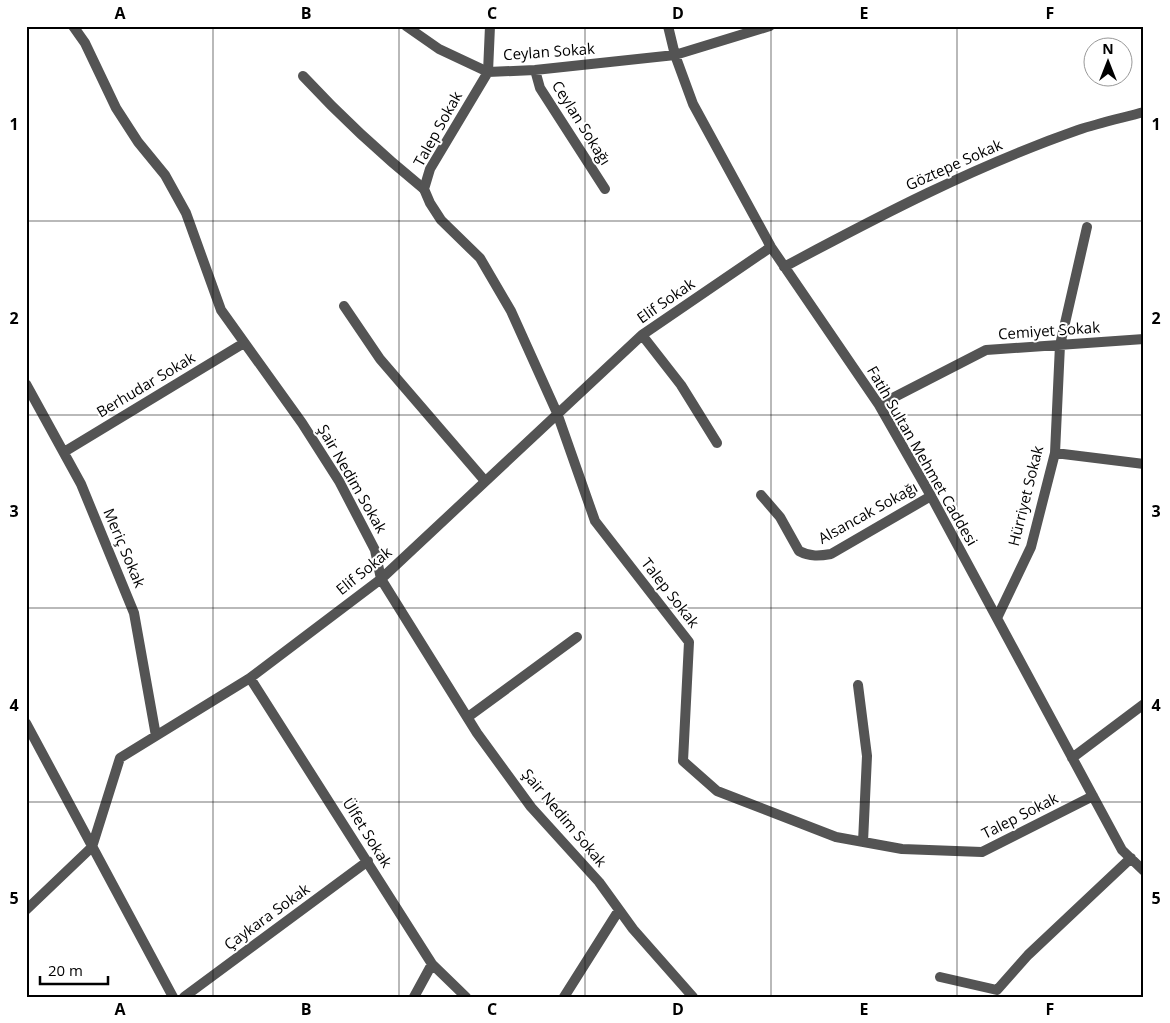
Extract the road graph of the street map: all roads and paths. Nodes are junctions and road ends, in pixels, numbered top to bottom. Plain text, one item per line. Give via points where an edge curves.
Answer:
1 (73, 26) edge
2 (406, 26) edge
3 (490, 26) edge
4 (668, 26) edge
5 (770, 26) edge
6 (675, 56) junction
7 (535, 70) junction
8 (488, 72) junction
9 (303, 76) dead end
10 (1144, 112) edge
11 (424, 189) junction
12 (605, 189) dead end
13 (1087, 228) dead end
14 (771, 247) junction
15 (784, 268) junction
16 (344, 306) dead end
17 (642, 335) junction
18 (1144, 339) edge
19 (244, 342) junction
20 (1060, 345) junction
21 (26, 384) edge
22 (879, 405) junction
23 (557, 413) junction
24 (717, 443) dead end
25 (64, 452) junction
26 (1054, 453) junction
27 (1144, 464) edge
28 (486, 481) junction
29 (761, 495) dead end
30 (931, 496) junction
31 (381, 579) junction
32 (997, 618) junction
33 (577, 637) dead end
34 (250, 678) junction
35 (858, 685) dead end
36 (1144, 704) edge
37 (468, 717) junction
38 (26, 723) edge
39 (156, 736) junction
40 (1072, 758) junction
41 (1093, 796) junction
42 (863, 842) junction
43 (92, 847) junction
44 (1131, 858) junction
45 (368, 861) junction
46 (1142, 868) edge
47 (26, 910) edge
48 (619, 910) junction
49 (432, 964) junction
50 (940, 976) dead end
51 (173, 997) edge
52 (184, 997) edge
53 (414, 997) edge
54 (466, 997) edge
55 (564, 997) edge
56 (693, 997) edge

1 - 19 street, Şair Nedim Sokak via 85,43 116,108 165,175 186,213 221,310
2 - 8 street, Ceylan Sokak via 439,50
3 - 8 street
4 - 6 street, Fatih Sultan Mehmet Caddesi
5 - 6 street, Ceylan Sokak
6 - 7 street, Ceylan Sokak
6 - 14 street, Fatih Sultan Mehmet Caddesi via 693,104
7 - 8 street, Ceylan Sokak
7 - 12 street, Ceylan Sokağı via 540,88
8 - 11 street, Talep Sokak via 430,169
9 - 11 street via 388,160
10 - 15 street, Göztepe Sokak via 1079,130 1031,148 904,204
11 - 23 street, Talep Sokak via 441,220 480,258 494,280 529,348
13 - 20 street, Hürriyet Sokak
14 - 15 street, Fatih Sultan Mehmet Caddesi
14 - 17 street, Elif Sokak
15 - 22 street, Fatih Sultan Mehmet Caddesi
16 - 28 street via 380,360
17 - 23 street, Elif Sokak
17 - 24 street via 681,385
18 - 20 street, Cemiyet Sokak
19 - 25 street, Berhudar Sokak
19 - 31 street, Şair Nedim Sokak via 339,481 375,550
20 - 22 street, Cemiyet Sokak via 986,350
20 - 26 street, Hürriyet Sokak
21 - 25 street, Meriç Sokak
22 - 30 street, Fatih Sultan Mehmet Caddesi
23 - 28 street, Elif Sokak
23 - 42 street, Talep Sokak via 595,520 689,642 683,761 717,791 836,837
25 - 39 street, Meriç Sokak via 81,484 134,613
26 - 27 street
26 - 32 street, Hürriyet Sokak via 1031,547
28 - 31 street, Elif Sokak
29 - 30 street, Alsancak Sokağı via 780,517 799,551 813,556 831,554
30 - 32 street, Fatih Sultan Mehmet Caddesi
31 - 34 street, Elif Sokak
31 - 37 street, Şair Nedim Sokak
32 - 40 street, Fatih Sultan Mehmet Caddesi
33 - 37 street
34 - 39 street, Elif Sokak
34 - 45 street, Ülfet Sokak
35 - 42 street via 867,756
36 - 40 street
37 - 48 street, Şair Nedim Sokak via 531,807 599,882
38 - 43 street
39 - 43 street, Elif Sokak via 120,758
40 - 41 street, Fatih Sultan Mehmet Caddesi
41 - 42 street, Talep Sokak via 982,852 902,849
41 - 44 street, Fatih Sultan Mehmet Caddesi via 1122,850
43 - 47 street, Elif Sokak
43 - 51 street
44 - 46 street, Fatih Sultan Mehmet Caddesi
44 - 50 street via 1028,955 997,990
45 - 49 street, Ülfet Sokak
45 - 52 street, Çaykara Sokak
48 - 55 street
48 - 56 street, Şair Nedim Sokak
49 - 53 street
49 - 54 street, Ülfet Sokak

